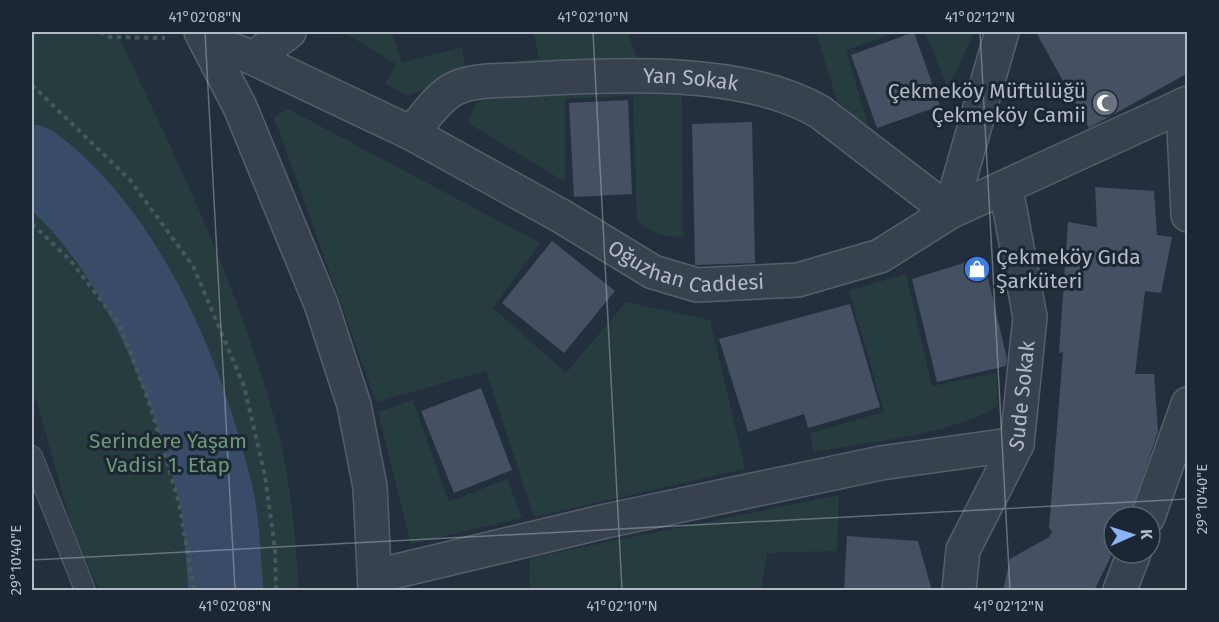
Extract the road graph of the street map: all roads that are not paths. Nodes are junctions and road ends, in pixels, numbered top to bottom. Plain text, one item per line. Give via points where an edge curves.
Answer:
1 (289, 32) edge
2 (1002, 32) edge
3 (203, 35) edge
4 (253, 58) junction
5 (1185, 104) edge
6 (411, 133) junction
7 (1006, 189) junction
8 (1187, 190) edge
9 (950, 212) junction
10 (1188, 215) edge
11 (1188, 404) edge
12 (1017, 444) junction
13 (32, 456) edge
14 (1152, 505) edge
15 (1130, 565) edge
16 (375, 583) edge
17 (85, 591) edge
18 (958, 591) edge
19 (1120, 591) edge

1 - 4 street
2 - 9 street
3 - 4 street, Oğuzhan Caddesi
3 - 16 street via 240,107 321,304 354,405 370,487
4 - 6 street, Oğuzhan Caddesi
5 - 7 street, Oğuzhan Caddesi
5 - 8 street
6 - 9 street, Oğuzhan Caddesi via 653,272 697,285 798,280 880,256
6 - 9 street, Yan Sokak via 455,88 480,82 615,75 758,88 798,99 820,112
7 - 9 street, Oğuzhan Caddesi
7 - 12 street, Sude Sokak via 1030,317
8 - 10 street
11 - 14 street
12 - 16 street via 881,462 606,521
12 - 18 street, Sude Sokak via 963,550
13 - 17 lane
15 - 19 street

